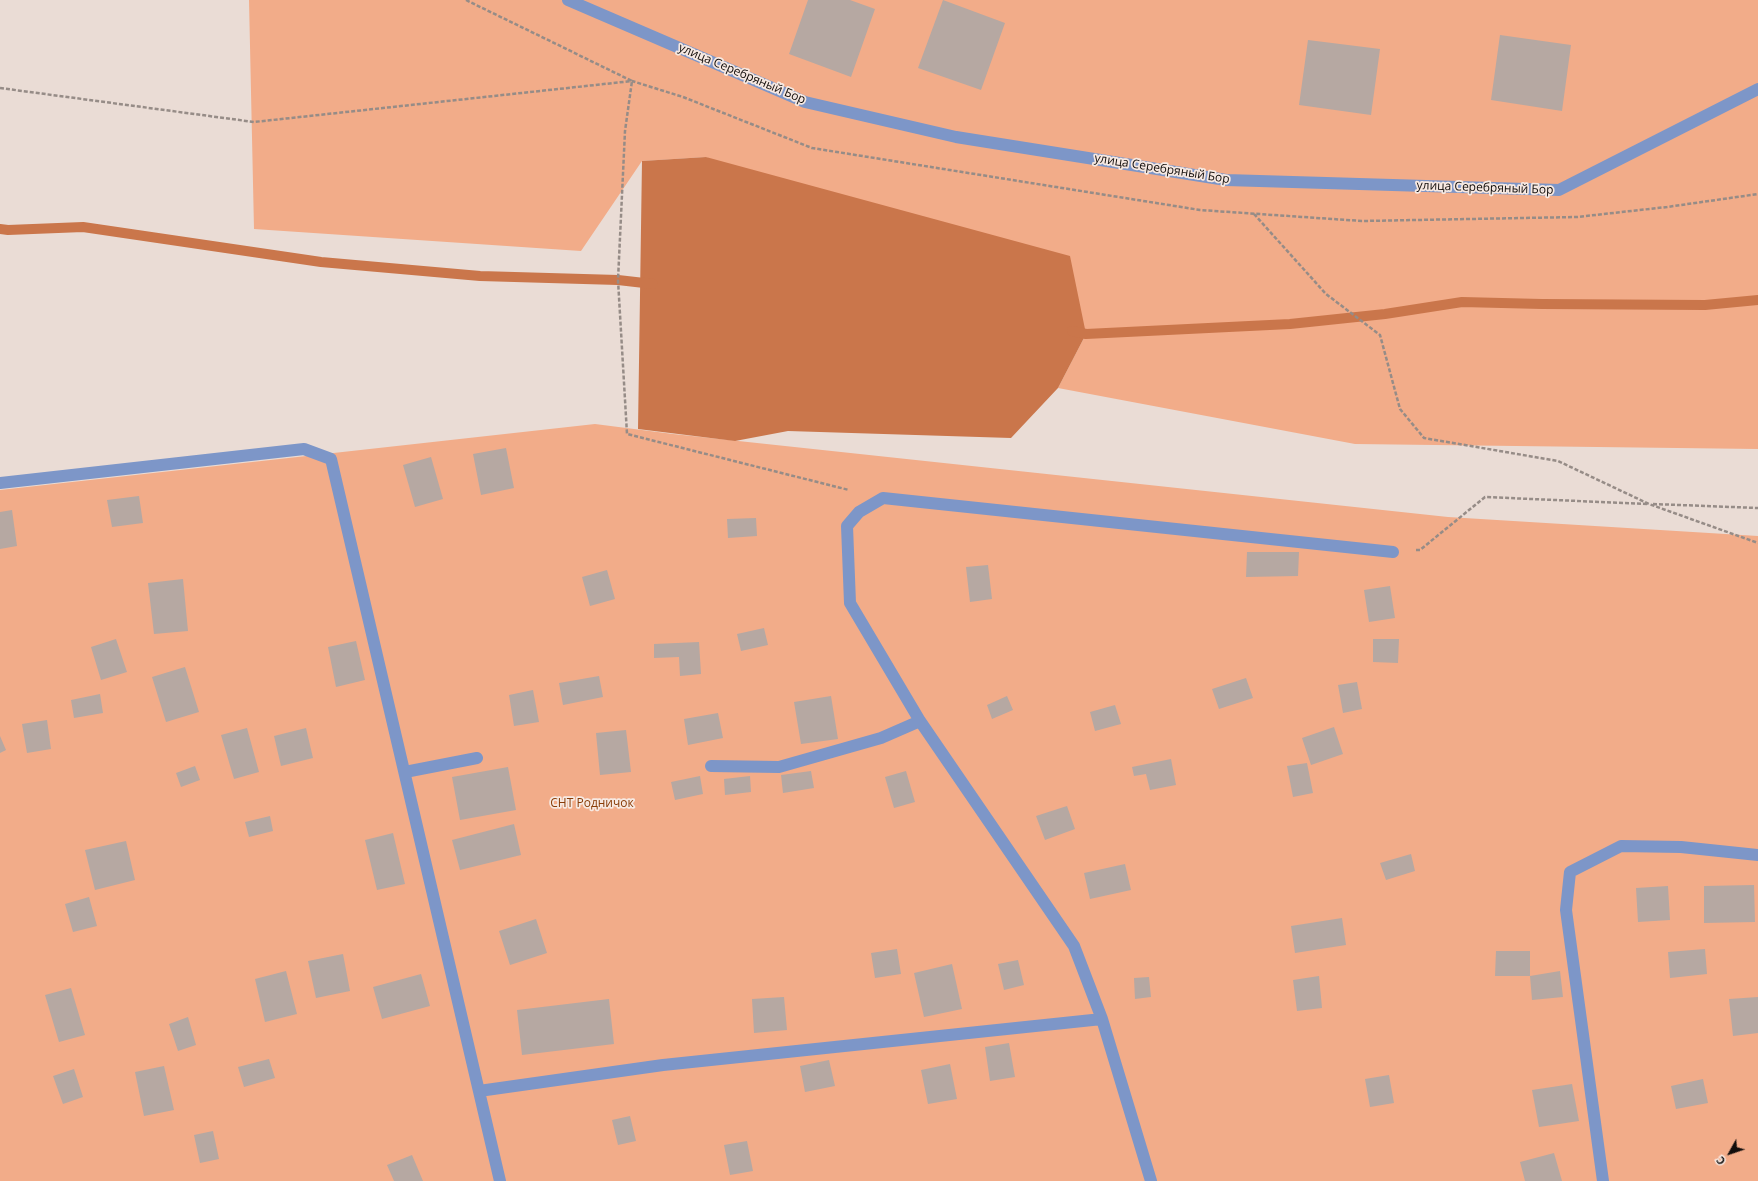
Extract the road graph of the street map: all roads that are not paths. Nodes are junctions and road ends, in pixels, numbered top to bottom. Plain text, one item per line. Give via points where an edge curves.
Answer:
1 (568, 0) edge
2 (1758, 89) edge
3 (0, 483) edge
4 (1393, 552) road end
5 (920, 721) junction
6 (477, 758) dead end
7 (711, 766) dead end
8 (405, 772) junction
9 (1758, 855) edge
10 (1102, 1018) junction
11 (479, 1091) junction
12 (500, 1181) edge
13 (1151, 1181) edge
14 (1603, 1181) edge

1 - 2 street, улица Серебряный Бор via 805,102 956,137 1226,180 1559,190
3 - 8 street via 304,449 331,460
4 - 5 street via 883,498 859,512 847,526 850,603
5 - 7 street via 881,738 779,767
5 - 10 street via 1074,946
6 - 8 street
8 - 11 street
9 - 14 street via 1681,847 1621,846 1570,872 1566,910
10 - 11 street via 663,1066
10 - 13 street
11 - 12 street

